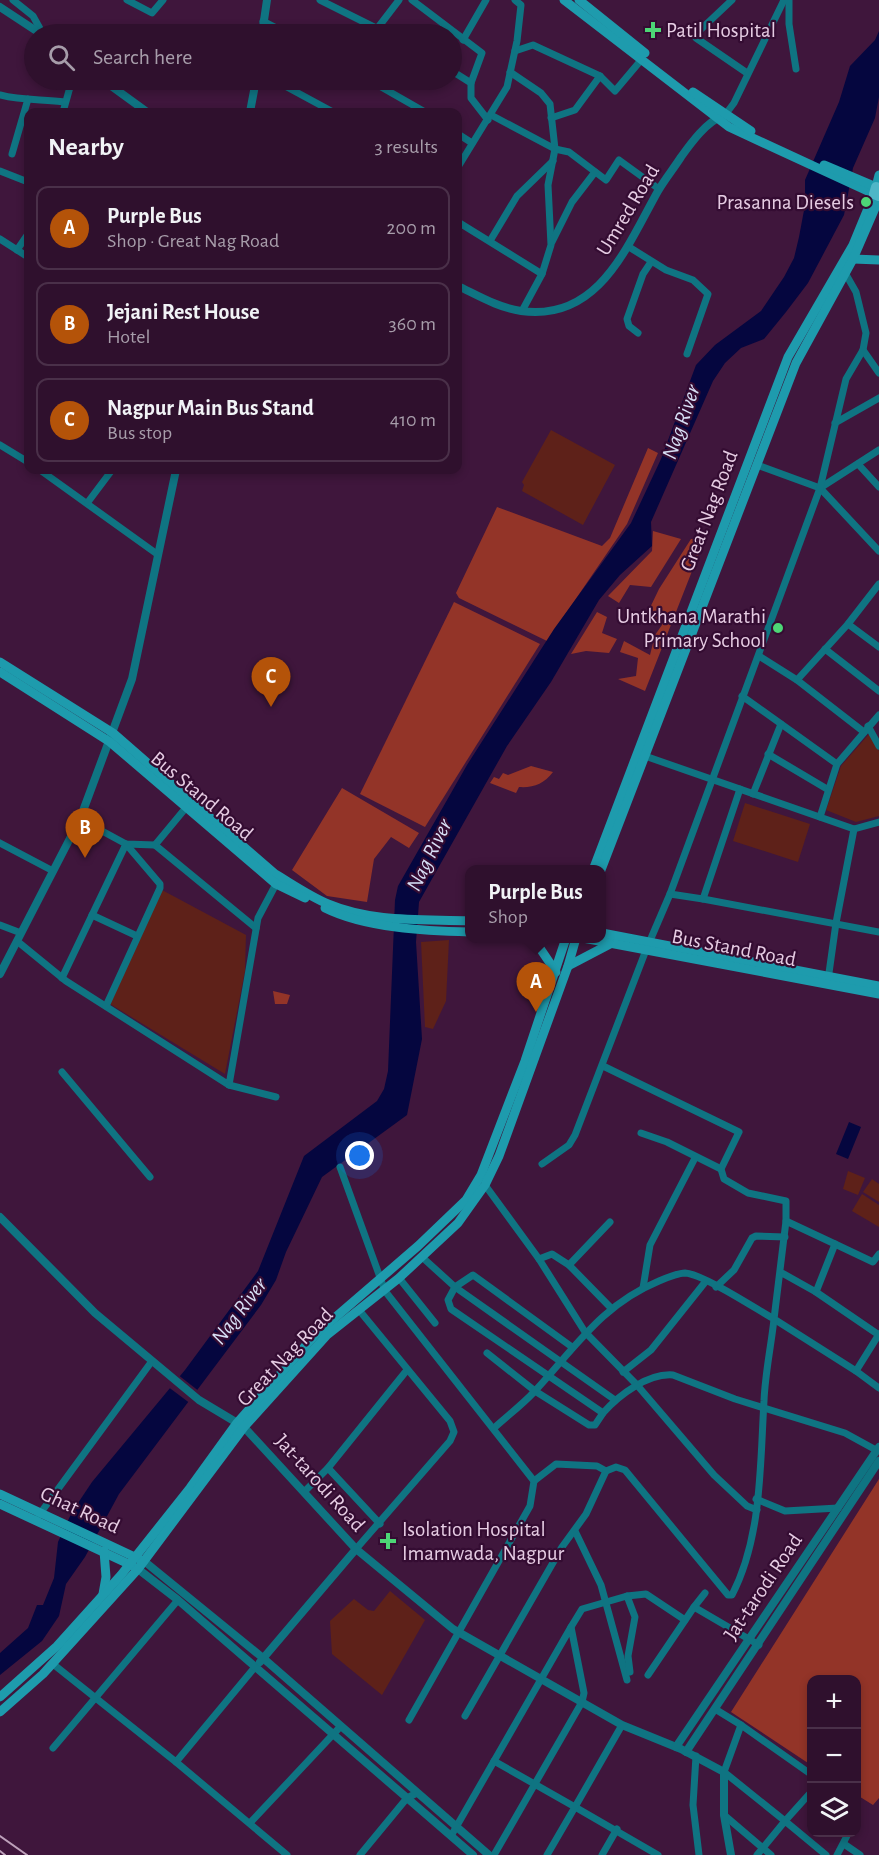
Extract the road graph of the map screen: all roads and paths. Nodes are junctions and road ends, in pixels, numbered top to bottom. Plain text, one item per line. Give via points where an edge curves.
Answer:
1 (13, 0) edge
2 (127, 0) edge
3 (163, 0) edge
4 (267, 0) edge
5 (320, 0) edge
6 (399, 0) edge
7 (412, 0) edge
8 (486, 0) edge
9 (515, 0) edge
10 (564, 0) edge
11 (579, 0) edge
12 (732, 0) edge
13 (784, 0) edge
14 (789, 0) edge
15 (0, 7) edge
16 (263, 21) junction
17 (26, 24) edge
18 (37, 24) edge
19 (263, 24) edge
20 (269, 24) edge
21 (361, 24) edge
22 (381, 24) edge
23 (443, 24) edge
24 (463, 40) joint
25 (515, 51) junction
26 (642, 58) junction
27 (796, 69) dead end
28 (510, 72) junction
29 (747, 73) junction
30 (600, 76) junction
31 (462, 77) edge
32 (471, 83) junction
33 (69, 90) edge
34 (117, 90) edge
35 (254, 90) edge
36 (292, 90) edge
37 (386, 90) edge
38 (0, 95) edge
39 (28, 99) junction
40 (65, 102) junction
41 (25, 108) edge
42 (64, 108) edge
43 (142, 108) edge
44 (251, 108) edge
45 (326, 108) edge
46 (418, 108) edge
47 (24, 113) edge
48 (490, 117) junction
49 (720, 117) junction
50 (551, 118) junction
51 (462, 137) edge
52 (472, 143) junction
53 (555, 149) junction
54 (12, 154) dead end
55 (555, 159) junction
56 (462, 160) edge
57 (0, 171) edge
58 (595, 171) junction
59 (879, 175) edge
60 (24, 180) edge
61 (659, 189) junction
62 (878, 193) edge
63 (462, 224) edge
64 (0, 239) edge
65 (24, 240) edge
66 (490, 241) junction
67 (551, 245) junction
68 (629, 247) junction
69 (17, 250) junction
70 (24, 254) edge
71 (853, 260) junction
72 (879, 260) edge
73 (651, 262) junction
74 (843, 270) junction
75 (542, 274) junction
76 (462, 288) edge
77 (522, 311) junction
78 (638, 333) dead end
79 (863, 350) junction
80 (687, 354) dead end
81 (879, 373) edge
82 (879, 398) edge
83 (835, 423) junction
84 (0, 445) edge
85 (879, 450) edge
86 (24, 460) edge
87 (858, 464) junction
88 (757, 465) junction
89 (46, 474) edge
90 (109, 474) edge
91 (175, 474) edge
92 (879, 487) edge
93 (820, 488) junction
94 (88, 502) junction
95 (879, 551) edge
96 (157, 554) junction
97 (879, 584) edge
98 (848, 624) junction
99 (879, 647) edge
100 (825, 649) junction
101 (759, 656) junction
102 (0, 662) edge
103 (0, 672) edge
104 (797, 680) junction
105 (879, 691) edge
106 (742, 696) junction
107 (879, 715) edge
108 (781, 724) junction
109 (866, 729) junction
110 (112, 738) junction
111 (879, 746) edge
112 (768, 754) junction
113 (645, 756) junction
114 (837, 764) junction
115 (712, 779) junction
116 (740, 789) junction
117 (827, 789) junction
118 (753, 794) junction
119 (189, 804) junction
120 (820, 817) junction
121 (80, 819) junction
122 (879, 822) edge
123 (854, 829) junction
124 (0, 844) edge
125 (126, 844) junction
126 (155, 845) junction
127 (595, 865) edge
128 (603, 865) edge
129 (53, 871) junction
130 (276, 884) junction
131 (670, 894) junction
132 (703, 899) junction
133 (92, 915) junction
134 (465, 921) edge
135 (390, 922) junction
136 (836, 923) junction
137 (417, 924) junction
138 (0, 925) edge
139 (256, 928) junction
140 (465, 931) edge
141 (879, 932) edge
142 (21, 933) junction
143 (137, 936) junction
144 (608, 937) edge
145 (17, 941) junction
146 (536, 943) edge
147 (565, 943) edge
148 (575, 943) edge
149 (600, 943) edge
150 (648, 946) junction
151 (568, 966) junction
152 (556, 972) junction
153 (0, 974) edge
154 (62, 978) junction
155 (828, 979) junction
156 (879, 986) edge
157 (879, 994) edge
158 (106, 1006) junction
159 (603, 1066) junction
160 (62, 1072) dead end
161 (229, 1085) junction
162 (276, 1097) dead end
163 (641, 1133) dead end
164 (695, 1158) junction
165 (542, 1164) dead end
166 (340, 1167) dead end
167 (721, 1168) junction
168 (150, 1177) dead end
169 (485, 1185) junction
170 (0, 1217) edge
171 (786, 1221) junction
172 (610, 1222) dead end
173 (785, 1237) junction
174 (835, 1244) junction
175 (879, 1254) edge
176 (422, 1257) junction
177 (538, 1259) junction
178 (876, 1264) edge
179 (569, 1265) junction
180 (782, 1273) junction
181 (399, 1278) junction
182 (380, 1279) junction
183 (706, 1281) junction
184 (455, 1287) junction
185 (716, 1287) junction
186 (643, 1288) junction
187 (384, 1290) junction
188 (816, 1292) junction
189 (611, 1308) junction
190 (360, 1310) junction
191 (774, 1319) junction
192 (435, 1323) dead end
193 (585, 1332) junction
194 (879, 1334) edge
195 (572, 1347) junction
196 (487, 1353) dead end
197 (152, 1361) junction
198 (560, 1361) junction
199 (407, 1370) junction
200 (856, 1371) junction
201 (623, 1372) junction
202 (548, 1374) junction
203 (637, 1385) junction
204 (879, 1388) edge
205 (535, 1391) junction
206 (615, 1400) junction
207 (764, 1406) junction
208 (603, 1413) junction
209 (241, 1425) junction
210 (494, 1428) junction
211 (878, 1448) edge
212 (879, 1461) edge
213 (328, 1468) junction
214 (606, 1471) junction
215 (534, 1481) junction
216 (305, 1491) junction
217 (0, 1494) edge
218 (756, 1499) junction
219 (0, 1504) edge
220 (838, 1508) junction
221 (757, 1510) junction
222 (38, 1516) junction
223 (380, 1524) junction
224 (575, 1531) junction
225 (102, 1547) junction
226 (356, 1549) junction
227 (137, 1563) junction
228 (705, 1593) dead end
229 (103, 1596) junction
230 (627, 1596) junction
231 (178, 1600) junction
232 (606, 1602) junction
233 (694, 1607) junction
234 (685, 1620) junction
235 (571, 1627) junction
236 (459, 1633) junction
237 (749, 1640) junction
238 (759, 1645) junction
239 (499, 1656) junction
240 (263, 1658) junction
241 (53, 1664) junction
242 (255, 1667) junction
243 (630, 1672) dead end
244 (648, 1675) dead end
245 (541, 1679) junction
246 (627, 1680) dead end
247 (0, 1698) edge
248 (95, 1700) junction
249 (582, 1702) junction
250 (716, 1709) junction
251 (0, 1712) edge
252 (465, 1716) dead end
253 (409, 1720) dead end
254 (622, 1725) junction
255 (741, 1725) junction
256 (337, 1731) junction
257 (53, 1748) dead end
258 (681, 1749) junction
259 (696, 1756) junction
260 (494, 1761) junction
261 (176, 1762) junction
262 (807, 1771) edge
263 (724, 1773) junction
264 (535, 1784) junction
265 (417, 1793) junction
266 (807, 1797) edge
267 (407, 1798) junction
268 (575, 1807) junction
269 (724, 1815) junction
270 (785, 1821) junction
271 (250, 1823) junction
272 (456, 1827) junction
273 (617, 1829) junction
274 (451, 1836) junction
275 (847, 1837) edge
276 (844, 1844) junction
277 (763, 1848) junction
278 (287, 1855) edge
279 (360, 1855) edge
280 (473, 1855) edge
281 (489, 1855) edge
282 (494, 1855) edge
283 (547, 1855) edge
284 (602, 1855) edge
285 (658, 1855) edge
286 (699, 1855) edge
287 (731, 1855) edge
288 (758, 1855) edge
289 (771, 1855) edge
290 (826, 1855) edge
291 (837, 1855) edge
292 (861, 1855) edge

1 - 18 street
2 - 3 street via 152,14
4 - 16 street
5 - 21 street
6 - 22 street
7 - 23 street
8 - 24 street
9 - 25 street via 521,5
10 - 26 main road
11 - 49 main road
12 - 29 street via 696,38
13 - 29 street
14 - 27 street
15 - 17 street
16 - 19 street
16 - 20 street
24 - 32 street via 482,53
25 - 28 street
25 - 30 street via 533,45
26 - 30 street via 615,91
26 - 49 main road
28 - 48 street via 507,87
28 - 50 street via 541,93 550,104
29 - 49 street via 734,103
30 - 50 street via 574,110
31 - 32 street
32 - 48 street via 471,98
33 - 40 street
34 - 43 street
35 - 44 street
36 - 45 street
37 - 46 street
38 - 39 street
39 - 40 street
39 - 41 street
40 - 42 street
47 - 54 street
48 - 52 street
48 - 53 street
49 - 61 street, Umred Road via 688,147
49 - 62 main road via 765,142
50 - 53 street
51 - 52 street
52 - 56 street
53 - 55 street
53 - 58 street via 569,152
55 - 66 street via 516,196
55 - 67 street via 548,185
57 - 60 street
58 - 61 street via 606,180 619,160
58 - 67 street via 572,202
59 - 62 main road, Great Nag Road
61 - 68 street, Umred Road
62 - 71 main road, Great Nag Road
62 - 74 main road, Great Nag Road
63 - 66 street
64 - 69 street
65 - 69 street
66 - 75 street
67 - 75 street
68 - 73 street
68 - 77 street, Umred Road via 598,287 579,300 558,309
69 - 70 street
71 - 72 main road
71 - 74 main road, Great Nag Road
73 - 78 street via 627,319
73 - 80 street via 693,280 708,294
74 - 79 street via 856,292 866,333
74 - 88 main road, Great Nag Road via 796,363
74 - 127 main road, Great Nag Road via 788,357
75 - 77 street
76 - 77 street, Umred Road
79 - 81 street
79 - 83 street via 846,379
82 - 83 street
83 - 93 street
84 - 86 street
85 - 87 street
87 - 92 street
87 - 93 street
88 - 93 street
88 - 113 main road, Great Nag Road
89 - 94 street
90 - 94 street
91 - 96 street
93 - 95 street
93 - 101 street
94 - 96 street
96 - 110 street via 132,680
97 - 98 street
98 - 99 street
98 - 100 street
100 - 104 street
100 - 105 street
101 - 104 street
101 - 106 street
102 - 110 main road
103 - 110 main road, Bus Stand Road
104 - 109 street
106 - 108 street
106 - 115 street
107 - 109 street
108 - 112 street
108 - 114 street
109 - 111 street
109 - 114 street
110 - 119 main road, Bus Stand Road
110 - 121 street
112 - 117 street
112 - 118 street
113 - 115 street
113 - 128 main road, Great Nag Road
114 - 117 street
115 - 116 street
115 - 131 street
116 - 118 street
116 - 132 street
117 - 120 street
118 - 120 street
119 - 126 street
119 - 130 main road, Bus Stand Road
119 - 135 main road via 275,874 328,904
120 - 123 street
121 - 125 street
121 - 129 street
122 - 123 street
123 - 136 street
124 - 129 street
125 - 126 street
125 - 133 street
125 - 143 street via 160,884
126 - 139 street
129 - 142 street
130 - 135 main road, Bus Stand Road via 339,915
130 - 139 street
131 - 132 street
131 - 150 street
132 - 136 street
133 - 143 street
133 - 154 street
134 - 137 main road
135 - 137 main road
136 - 141 street
136 - 155 street
137 - 140 main road
138 - 142 street
139 - 161 street
142 - 145 street
143 - 158 street
144 - 150 main road, Bus Stand Road
145 - 153 street
145 - 154 street
146 - 152 main road
147 - 152 main road, Great Nag Road
148 - 151 main road, Great Nag Road
149 - 151 main road
150 - 155 main road, Bus Stand Road
150 - 159 street
151 - 169 main road, Great Nag Road
152 - 182 main road, Great Nag Road via 476,1183 466,1200
154 - 158 street
155 - 156 main road
155 - 157 main road, Bus Stand Road
158 - 161 street
159 - 165 street via 569,1145
159 - 167 street via 739,1132
160 - 168 street
161 - 162 street
163 - 164 street
164 - 167 street
164 - 186 street via 650,1245
166 - 182 street
167 - 171 street via 730,1185 786,1201
169 - 176 main road, Great Nag Road via 458,1223
169 - 177 street
170 - 197 street, Jat-tarodi Road via 95,1313
171 - 173 street
171 - 174 street
172 - 179 street
173 - 180 street
173 - 185 street via 752,1238 734,1270
174 - 178 street
174 - 188 street
175 - 178 street
176 - 181 main road, Great Nag Road
176 - 184 street
177 - 179 street via 552,1254
177 - 193 street
179 - 189 street
180 - 188 street
180 - 191 street
181 - 187 main road, Great Nag Road
181 - 192 street
182 - 187 street
182 - 209 main road, Great Nag Road via 316,1334
183 - 185 street
183 - 186 street via 685,1273
183 - 201 street via 651,1350
184 - 195 street via 473,1275
184 - 198 street
184 - 202 street via 448,1300 451,1309
185 - 191 street
186 - 189 street
187 - 190 main road, Great Nag Road
187 - 210 street
188 - 194 street
189 - 193 street
190 - 199 street
190 - 209 main road, Great Nag Road via 327,1335
191 - 200 street
191 - 207 street
193 - 195 street
193 - 201 street
194 - 200 street
195 - 198 street
196 - 205 street
197 - 209 street, Jat-tarodi Road via 199,1400
197 - 222 street
198 - 202 street
198 - 206 street
199 - 213 street
199 - 223 street via 450,1421 454,1432
200 - 204 street
201 - 203 street
202 - 205 street
202 - 208 street
203 - 206 street
203 - 207 street via 667,1374
203 - 221 street via 714,1475 747,1506
205 - 208 street via 589,1425 595,1425
205 - 210 street
206 - 208 street
207 - 211 street
207 - 218 street
209 - 216 street, Jat-tarodi Road
209 - 227 main road, Great Nag Road
210 - 215 street
211 - 220 street, Jat-tarodi Road
212 - 238 street
213 - 216 street
213 - 223 street
214 - 215 street via 597,1466 556,1464
214 - 221 street via 616,1467 625,1470 730,1596 746,1565
214 - 224 street
215 - 236 street via 531,1506
216 - 226 street, Jat-tarodi Road
217 - 222 main road, Ghat Road
218 - 220 street via 785,1511
218 - 221 street
219 - 222 main road, Ghat Road
220 - 237 street, Jat-tarodi Road
222 - 225 main road, Ghat Road
223 - 226 street
224 - 232 street
224 - 239 street
225 - 227 main road, Ghat Road
225 - 229 main road via 106,1577
226 - 236 street, Jat-tarodi Road
226 - 240 street
227 - 229 main road, Great Nag Road
227 - 231 street
227 - 240 street
227 - 241 main road, Great Nag Road
228 - 233 street
229 - 247 main road, Great Nag Road via 57,1646
230 - 232 street
230 - 234 street via 646,1594
230 - 243 street via 635,1617 628,1656
231 - 242 street
231 - 248 street
232 - 235 street via 582,1609
232 - 246 street
233 - 234 street
233 - 237 street
234 - 244 street
235 - 245 street
235 - 249 street via 584,1693
236 - 239 street, Jat-tarodi Road
236 - 253 street
237 - 238 street
237 - 258 street, Jat-tarodi Road
238 - 250 street
239 - 245 street, Jat-tarodi Road
239 - 252 street
240 - 242 street
240 - 256 street
241 - 248 street
241 - 251 main road, Great Nag Road
242 - 256 street
242 - 261 street
245 - 249 street, Jat-tarodi Road
245 - 260 street
248 - 257 street
248 - 261 street
249 - 254 street, Jat-tarodi Road
249 - 264 street
250 - 255 street
250 - 258 street
254 - 258 street, Jat-tarodi Road
254 - 268 street
255 - 262 street
255 - 263 street
256 - 265 street
256 - 267 street
256 - 271 street
258 - 259 street
259 - 263 street
259 - 286 street via 693,1804
260 - 264 street
260 - 272 street
261 - 271 street
263 - 269 street
263 - 270 street
264 - 268 street
264 - 282 street
265 - 267 street
265 - 272 street
266 - 270 street
267 - 274 street
267 - 279 street
268 - 273 street
268 - 283 street
269 - 277 street
269 - 287 street
270 - 277 street
270 - 290 street
271 - 278 street
272 - 274 street
272 - 281 street
273 - 284 street
273 - 285 street
274 - 280 street
275 - 276 street
276 - 291 street
276 - 292 street
277 - 288 street
277 - 289 street

